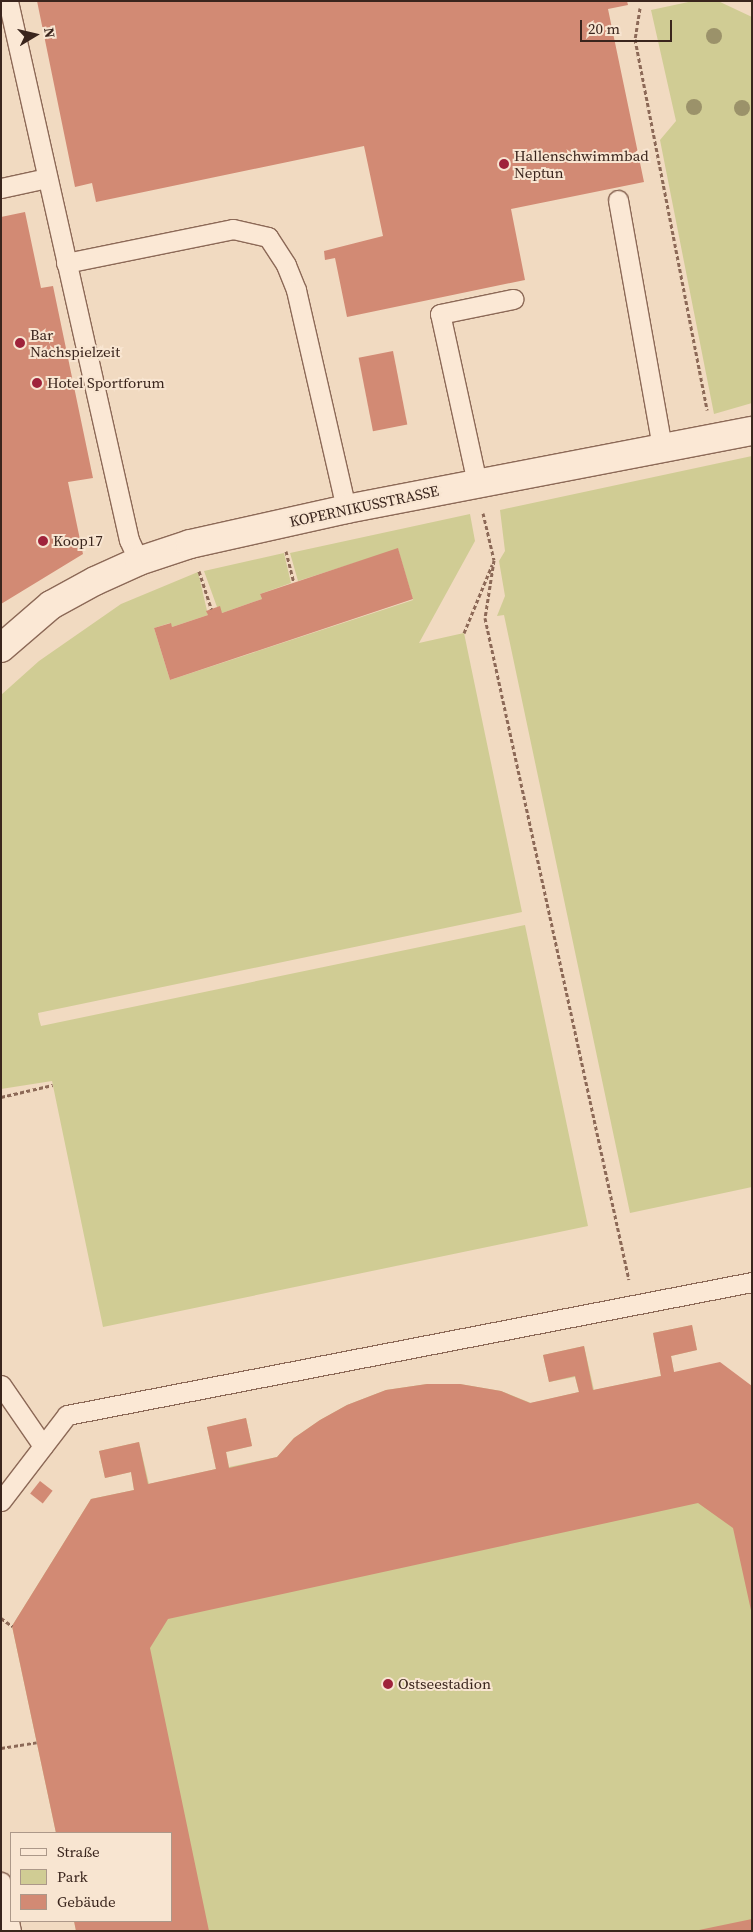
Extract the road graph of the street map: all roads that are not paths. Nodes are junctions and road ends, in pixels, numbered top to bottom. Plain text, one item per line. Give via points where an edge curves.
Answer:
1 (8, 1) edge
2 (47, 178) junction
3 (1, 188) edge
4 (618, 200) dead end
5 (66, 263) junction
6 (513, 299) dead end
7 (752, 431) edge
8 (662, 448) junction
9 (477, 483) junction
10 (346, 509) junction
11 (139, 561) junction
12 (1, 648) edge
13 (752, 1282) edge
14 (1, 1385) edge
15 (43, 1446) junction
16 (1, 1501) edge
17 (1, 1882) edge
18 (12, 1931) edge

1 - 2 lane
2 - 3 lane
2 - 5 lane
4 - 8 lane
5 - 10 lane via 233,230 268,237 286,265 296,290
5 - 11 lane via 129,540
6 - 9 lane via 440,314
7 - 8 street, KOPERNIKUSSTRASSE
8 - 9 street, KOPERNIKUSSTRASSE
9 - 10 street, KOPERNIKUSSTRASSE
10 - 11 street, KOPERNIKUSSTRASSE via 190,544
11 - 12 street, KOPERNIKUSSTRASSE via 51,606
13 - 15 lane via 67,1414
14 - 15 lane
15 - 16 lane
17 - 18 lane

